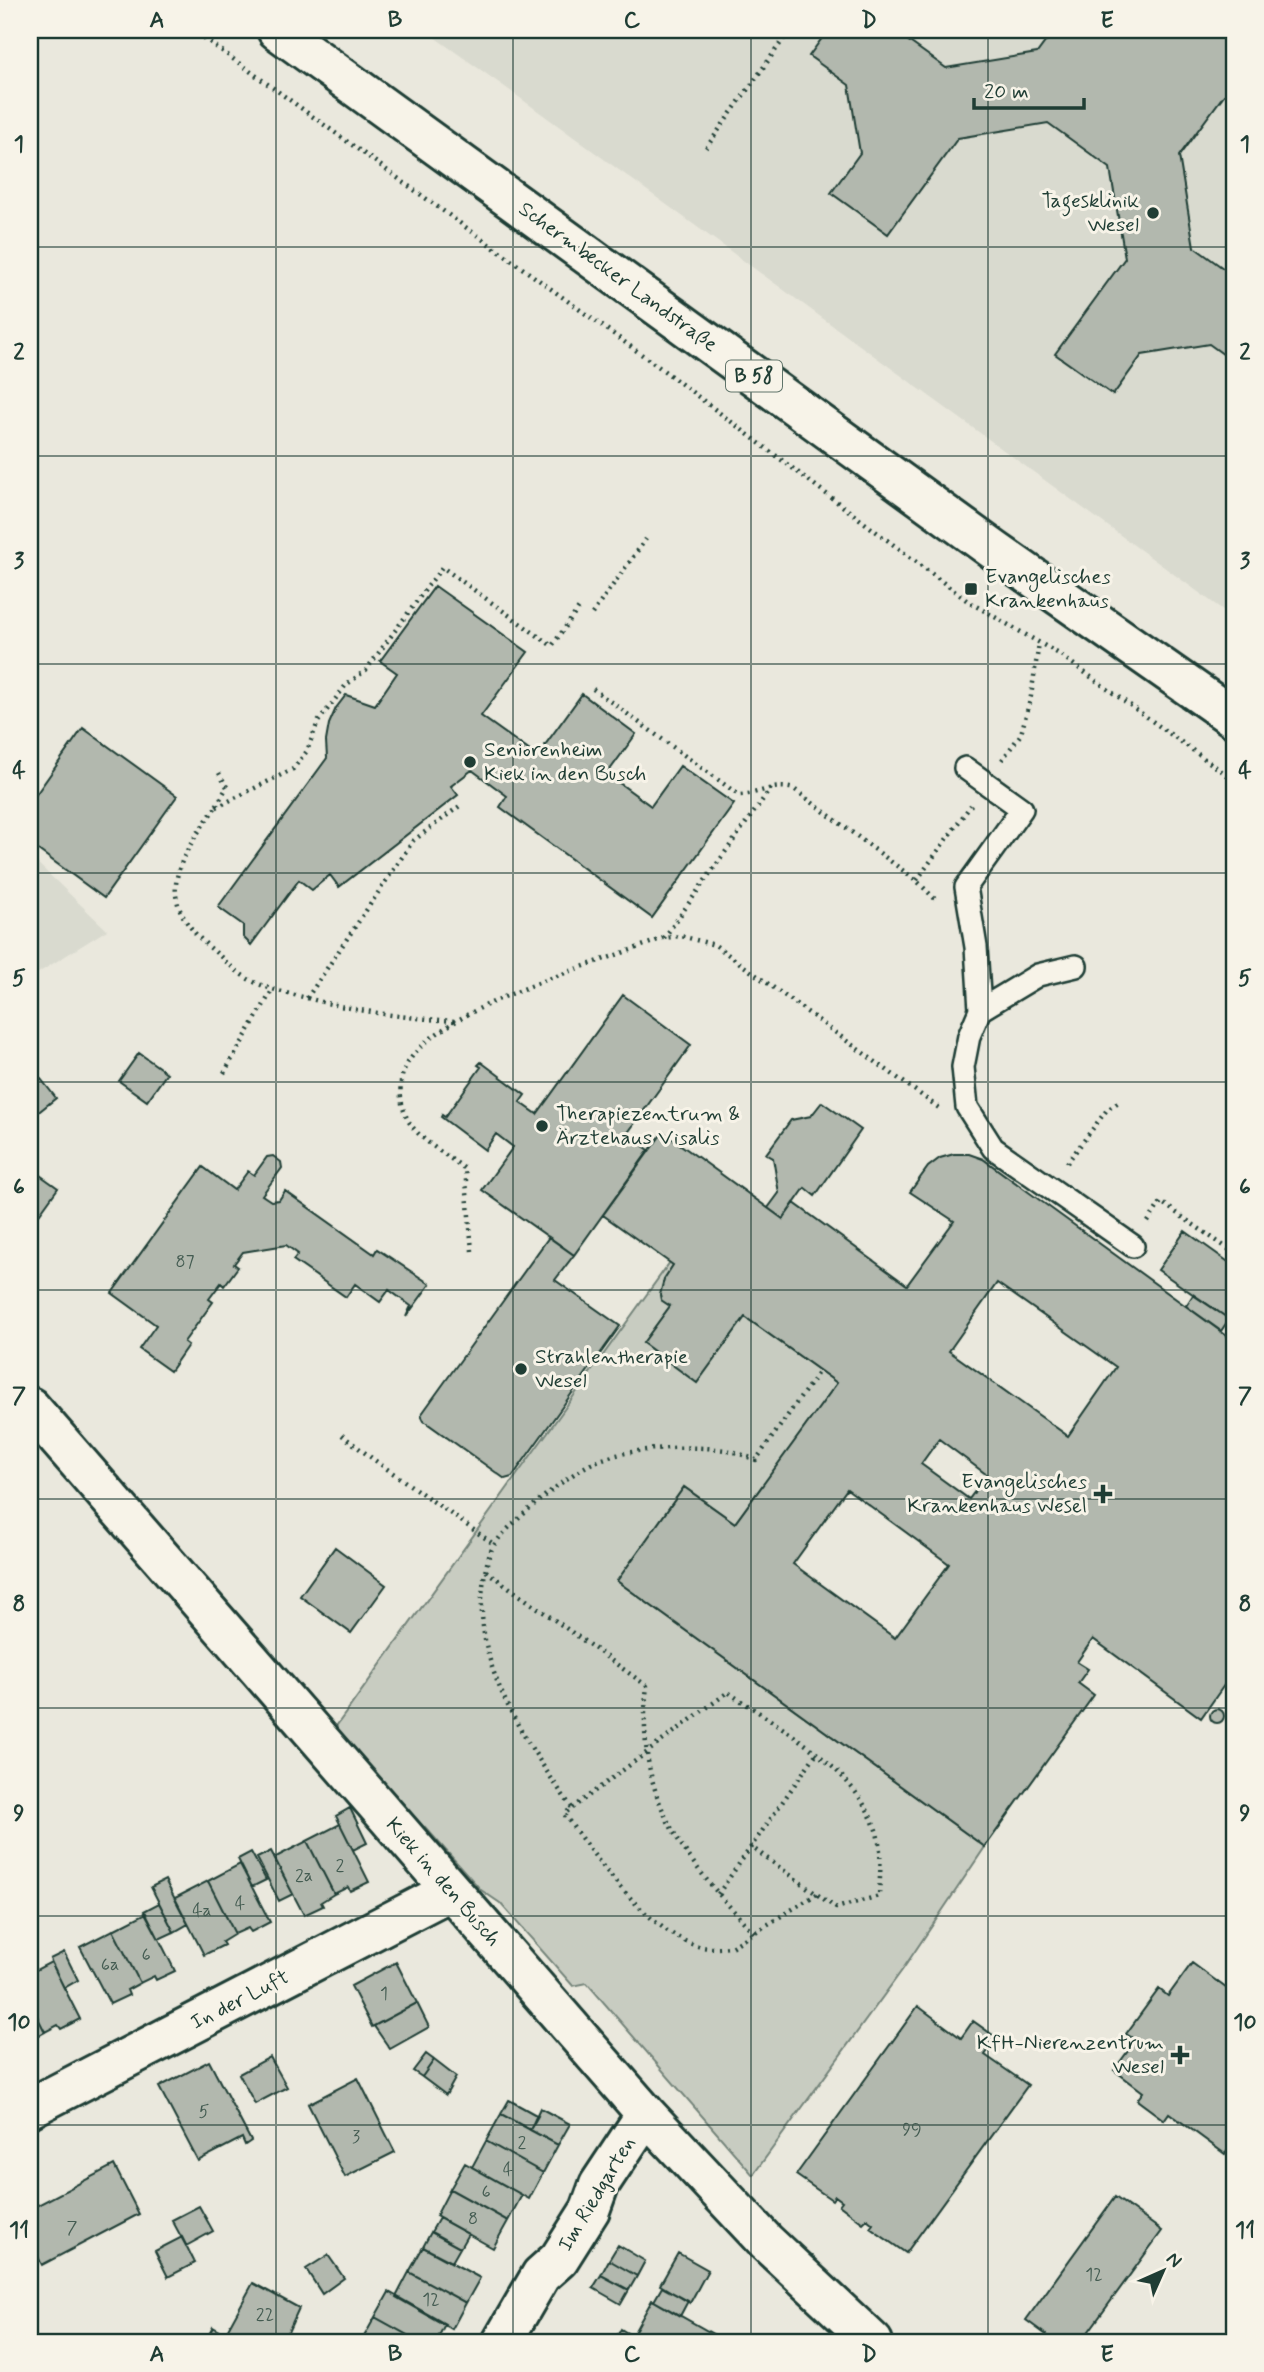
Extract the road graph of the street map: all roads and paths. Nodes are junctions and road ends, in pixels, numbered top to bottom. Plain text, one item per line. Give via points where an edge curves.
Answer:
1 (194, 30) edge
2 (276, 30) edge
3 (790, 30) edge
4 (967, 30) edge
5 (1004, 30) edge
6 (706, 148) dead end
7 (646, 539) dead end
8 (581, 605) dead end
9 (592, 614) dead end
10 (593, 689) dead end
11 (1234, 718) edge
12 (965, 768) dead end
13 (219, 773) dead end
14 (1234, 780) edge
15 (772, 788) junction
16 (461, 805) dead end
17 (215, 808) junction
18 (941, 906) dead end
19 (663, 938) junction
20 (1076, 966) dead end
21 (273, 989) junction
22 (307, 998) junction
23 (980, 1010) junction
24 (457, 1021) junction
25 (224, 1073) dead end
26 (1121, 1100) dead end
27 (933, 1104) dead end
28 (1090, 1132) dead end
29 (1133, 1246) joint
30 (472, 1251) dead end
31 (1234, 1253) edge
32 (820, 1370) dead end
33 (30, 1406) edge
34 (342, 1434) dead end
35 (495, 1545) junction
36 (486, 1571) junction
37 (645, 1752) junction
38 (816, 1754) junction
39 (572, 1808) junction
40 (750, 1846) junction
41 (450, 1891) junction
42 (718, 1894) junction
43 (817, 1894) junction
44 (754, 1933) junction
45 (30, 2108) edge
46 (646, 2114) junction
47 (502, 2342) edge
48 (873, 2342) edge

1 - 14 path via 659,367 969,602 1059,654
2 - 11 street, Schermbecker Landstraße / B 58
3 - 6 path
4 - 5 path
7 - 9 path
8 - 17 path via 552,646 442,567 366,670 346,685 317,722 307,751 293,769
10 - 15 path via 739,795
12 - 23 lane via 1022,809 965,887 976,947
13 - 17 path via 227,787
15 - 18 path via 794,789 917,881
15 - 19 path
16 - 22 path via 413,841
17 - 21 path via 187,851 179,874 176,894 183,916 220,957 250,980
19 - 24 path via 510,995
19 - 27 path via 681,936 715,945
20 - 23 lane via 1038,975
21 - 22 path
21 - 25 path
22 - 24 path via 390,1017
23 - 29 lane via 963,1067 967,1107 993,1148
24 - 30 path via 407,1063 401,1078 402,1101 406,1117 419,1134 465,1168
26 - 28 path
29 - 31 path via 1161,1202
32 - 35 path via 756,1460 733,1451 681,1447 630,1453 587,1465 543,1497
33 - 41 street, Kiek in den Busch
34 - 35 path
35 - 36 path
36 - 37 path via 647,1686
36 - 39 path via 482,1616 496,1677 525,1739
37 - 38 path via 728,1692
37 - 39 path
37 - 42 path via 659,1803 690,1860
38 - 40 path
38 - 43 path via 842,1774 863,1801 875,1826 880,1874 879,1896 836,1908
39 - 44 path via 564,1814 581,1838 633,1900 681,1939 698,1946 731,1947
40 - 42 path
40 - 43 path
41 - 45 street, In der Luft
41 - 46 street, Kiek in den Busch
42 - 44 path
43 - 44 path
46 - 47 street, Im Riedgarten via 599,2185 590,2210 559,2259 541,2275
46 - 48 street, Kiek in den Busch via 766,2242

